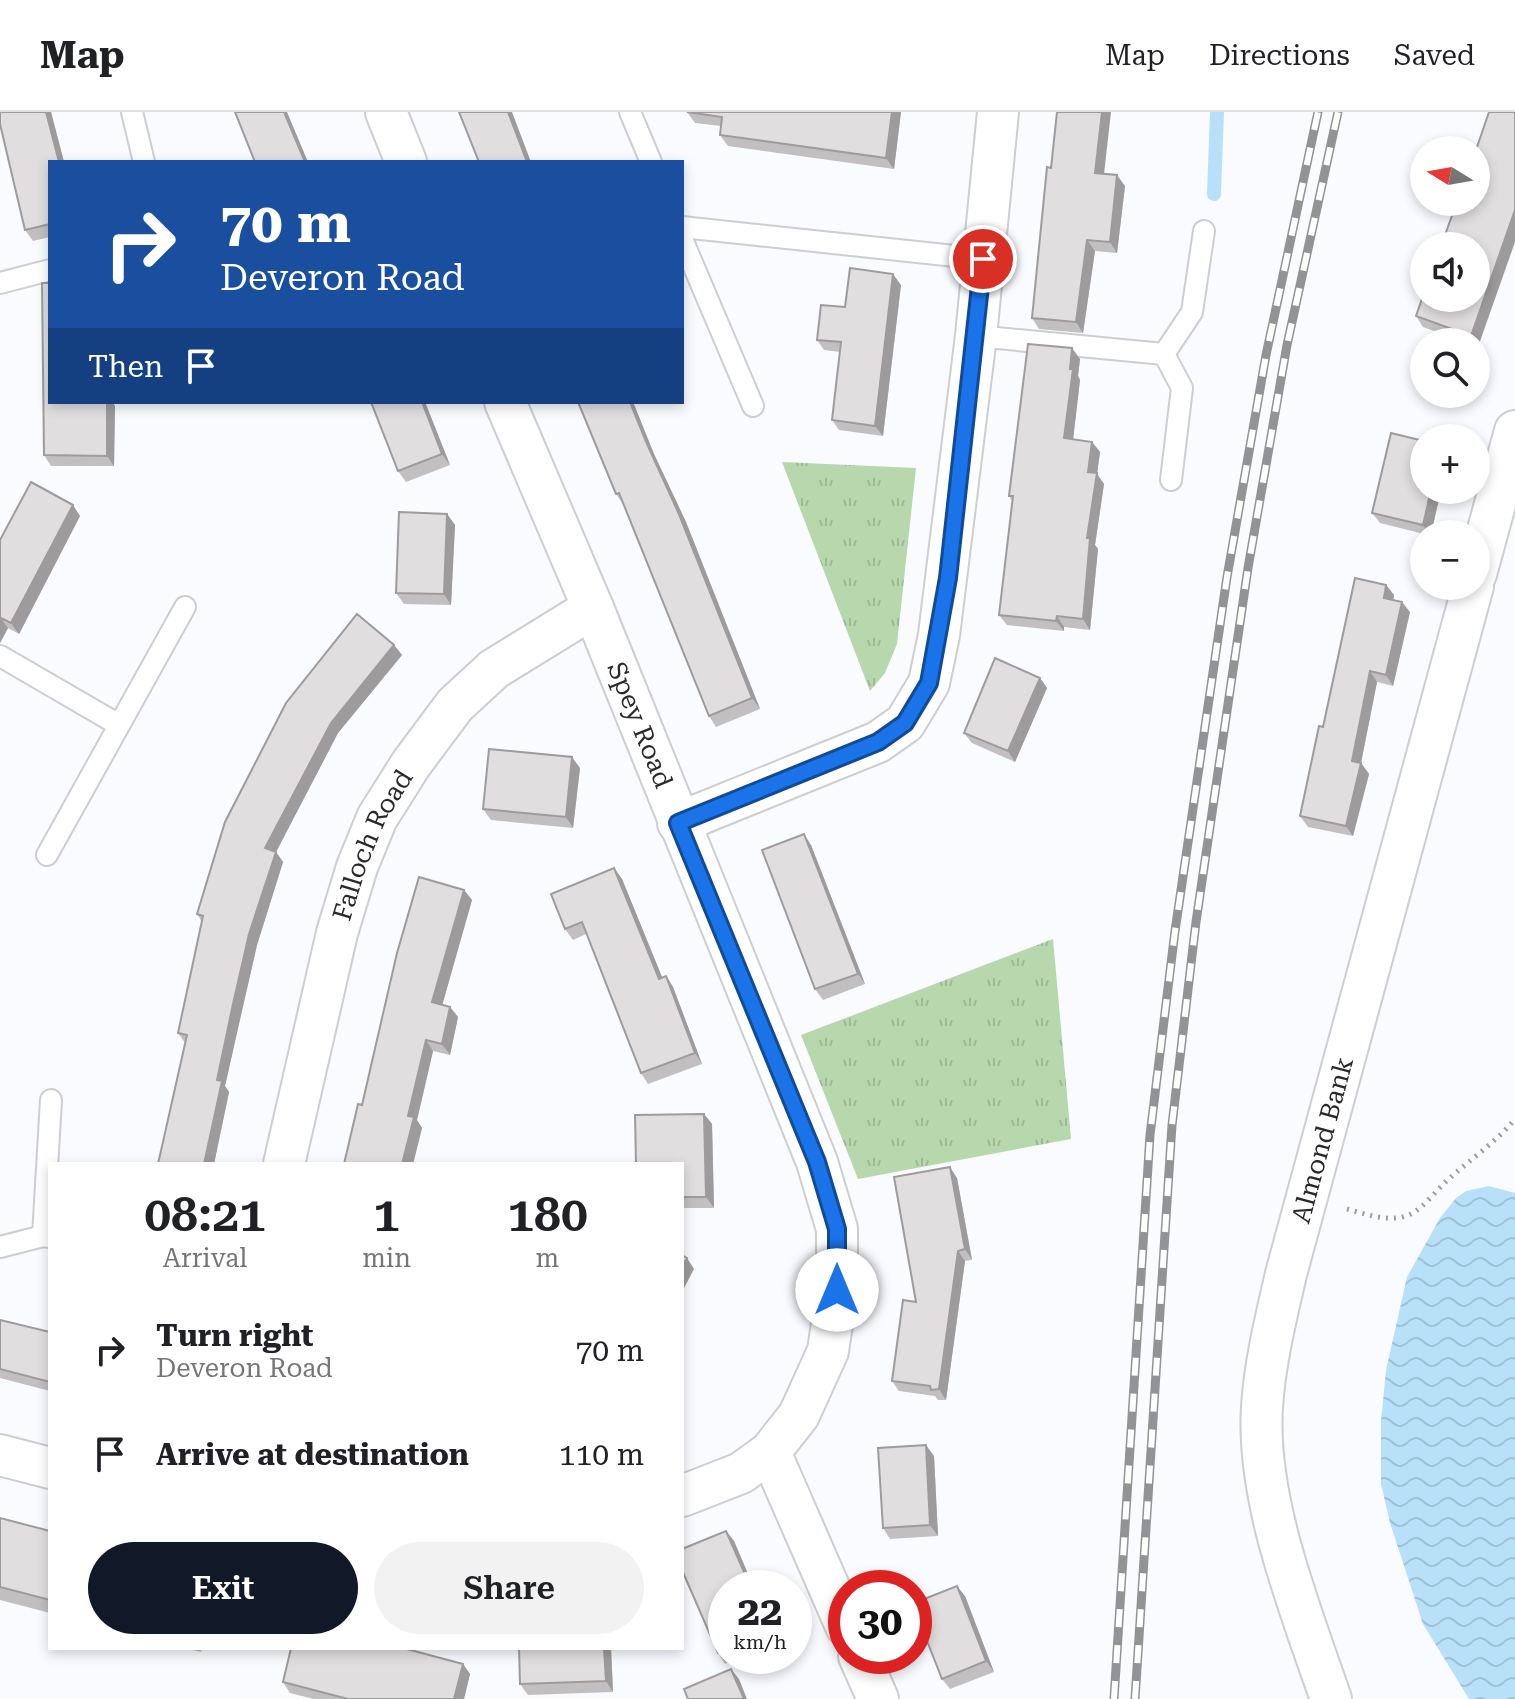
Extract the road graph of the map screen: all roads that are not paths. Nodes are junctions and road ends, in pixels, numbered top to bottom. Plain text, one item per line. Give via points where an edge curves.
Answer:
1 (132, 112) edge
2 (386, 112) edge
3 (630, 112) edge
4 (998, 112) edge
5 (144, 160) edge
6 (405, 160) edge
7 (650, 160) edge
8 (684, 227) edge
9 (1204, 231) dead end
10 (684, 244) edge
11 (983, 259) junction
12 (48, 271) edge
13 (0, 283) edge
14 (976, 336) junction
15 (1164, 354) junction
16 (506, 404) edge
17 (753, 406) dead end
18 (1515, 431) edge
19 (1171, 480) dead end
20 (1490, 523) edge
21 (1469, 600) edge
22 (185, 607) dead end
23 (593, 608) junction
24 (0, 656) edge
25 (119, 725) junction
26 (678, 823) junction
27 (47, 855) dead end
28 (51, 1100) dead end
29 (49, 1162) edge
30 (284, 1162) edge
31 (48, 1202) edge
32 (47, 1236) edge
33 (0, 1247) edge
34 (770, 1452) junction
35 (0, 1455) edge
36 (48, 1467) edge
37 (684, 1495) edge
38 (828, 1585) edge
39 (867, 1674) edge
40 (878, 1699) edge
41 (1331, 1699) edge

1 - 5 lane
2 - 6 street
3 - 7 lane
4 - 11 street
8 - 11 lane
9 - 15 lane via 1192,312
10 - 17 lane
11 - 14 street
12 - 13 lane
14 - 15 lane
14 - 26 street via 939,635 929,683 905,723 878,742
15 - 19 lane via 1182,388
16 - 23 street, Spey Road
18 - 20 street
21 - 41 street, Almond Bank via 1267,1355 1261,1410 1266,1483
22 - 25 lane
23 - 26 street, Spey Road
23 - 30 street, Falloch Road via 494,669 455,705 377,818 337,933
24 - 25 lane
25 - 27 lane
26 - 34 street, Spey Road via 817,1162 837,1229 837,1290 828,1351 799,1415
28 - 29 lane
31 - 32 lane
32 - 33 lane
34 - 37 street, Spey Road via 741,1473
34 - 38 street
35 - 36 street
39 - 40 street

